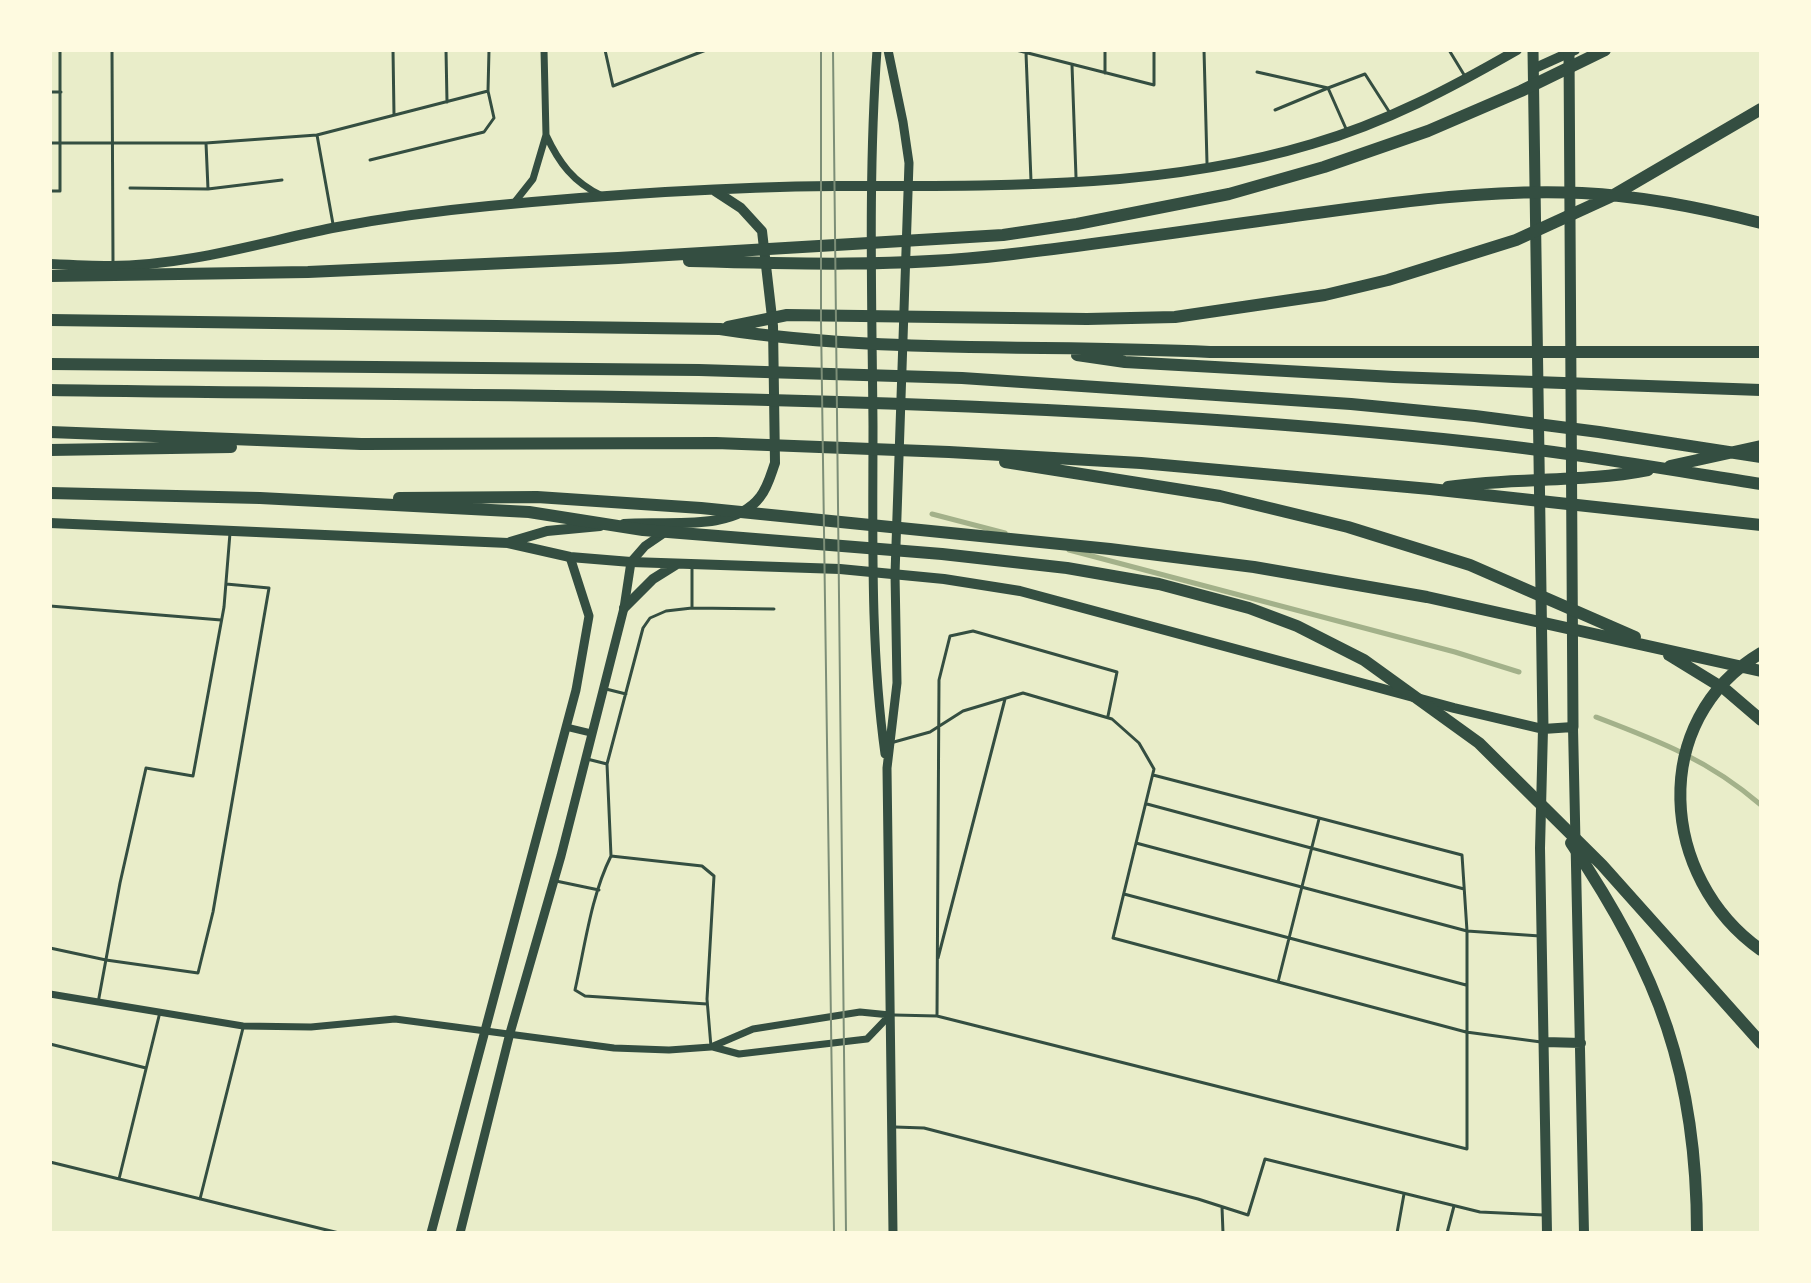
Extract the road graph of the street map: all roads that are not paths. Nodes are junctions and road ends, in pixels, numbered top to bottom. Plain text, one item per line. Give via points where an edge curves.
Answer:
1 (60, 50) edge
2 (112, 50) edge
3 (393, 50) edge
4 (446, 50) edge
5 (489, 50) edge
6 (544, 50) edge
7 (605, 50) edge
8 (706, 50) edge
9 (877, 50) edge
10 (888, 50) edge
11 (1016, 50) edge
12 (1105, 50) edge
13 (1154, 50) edge
14 (1204, 50) edge
15 (1449, 50) edge
16 (1517, 50) edge
17 (1533, 50) edge
18 (1605, 50) edge
19 (1571, 51) edge
20 (1026, 53) junction
21 (1072, 64) junction
22 (1533, 69) junction
23 (1257, 72) dead end
24 (1105, 73) junction
25 (1467, 79) junction
26 (1328, 88) junction
27 (488, 91) junction
28 (50, 92) edge
29 (61, 92) junction
30 (447, 102) junction
31 (1761, 109) edge
32 (1275, 110) dead end
33 (394, 115) junction
34 (1392, 116) junction
35 (1348, 133) junction
36 (317, 135) junction
37 (546, 135) junction
38 (50, 143) edge
39 (60, 143) junction
40 (206, 143) junction
41 (112, 144) junction
42 (370, 160) dead end
43 (1207, 167) junction
44 (282, 180) dead end
45 (1076, 181) junction
46 (1031, 184) junction
47 (871, 187) junction
48 (909, 187) junction
49 (130, 188) dead end
50 (208, 189) junction
51 (50, 191) edge
52 (715, 191) junction
53 (605, 197) junction
54 (513, 204) junction
55 (1761, 223) edge
56 (334, 228) junction
57 (618, 258) junction
58 (50, 264) edge
59 (113, 266) junction
60 (50, 276) edge
61 (50, 320) edge
62 (720, 329) junction
63 (1042, 350) junction
64 (1761, 352) edge
65 (50, 364) edge
66 (50, 390) edge
67 (1761, 390) edge
68 (50, 432) edge
69 (361, 444) junction
70 (1761, 446) edge
71 (50, 450) edge
72 (949, 452) junction
73 (1761, 457) edge
74 (1761, 484) edge
75 (1430, 489) junction
76 (50, 493) edge
77 (260, 498) junction
78 (50, 523) edge
79 (679, 523) junction
80 (1761, 525) edge
81 (230, 531) junction
82 (508, 543) junction
83 (570, 557) junction
84 (631, 562) junction
85 (679, 563) junction
86 (692, 563) junction
87 (874, 572) junction
88 (895, 574) junction
89 (226, 584) junction
90 (50, 606) edge
91 (624, 608) junction
92 (692, 608) junction
93 (774, 609) dead end
94 (221, 620) junction
95 (1761, 653) edge
96 (1761, 671) edge
97 (603, 688) junction
98 (626, 694) junction
99 (1005, 699) junction
100 (1107, 718) junction
101 (1761, 720) edge
102 (566, 727) junction
103 (938, 727) junction
104 (1573, 727) junction
105 (1543, 729) junction
106 (591, 733) junction
107 (890, 744) junction
108 (584, 759) junction
109 (607, 764) junction
110 (887, 768) junction
111 (1153, 775) junction
112 (1146, 804) junction
113 (1319, 818) junction
114 (1556, 821) junction
115 (1136, 843) junction
116 (1311, 848) junction
117 (611, 856) junction
118 (554, 880) junction
119 (1302, 887) junction
120 (1464, 889) junction
121 (599, 890) junction
122 (1124, 894) junction
123 (1467, 931) junction
124 (1543, 936) junction
125 (1289, 938) junction
126 (50, 948) edge
127 (1761, 950) edge
128 (106, 960) junction
129 (937, 963) junction
130 (1278, 982) junction
131 (1466, 985) junction
132 (50, 994) edge
133 (98, 1003) junction
134 (707, 1004) junction
135 (160, 1012) junction
136 (890, 1015) junction
137 (937, 1016) junction
138 (243, 1026) junction
139 (484, 1029) junction
140 (1466, 1032) junction
141 (510, 1033) junction
142 (1545, 1042) junction
143 (1581, 1043) junction
144 (1761, 1043) edge
145 (50, 1044) edge
146 (711, 1047) junction
147 (146, 1068) junction
148 (891, 1127) junction
149 (50, 1162) edge
150 (119, 1179) junction
151 (1404, 1194) junction
152 (200, 1199) junction
153 (1454, 1206) junction
154 (1222, 1207) junction
155 (1547, 1215) junction
156 (339, 1233) edge
157 (431, 1233) edge
158 (460, 1233) edge
159 (893, 1233) edge
160 (1223, 1233) edge
161 (1397, 1233) edge
162 (1447, 1233) edge
163 (1547, 1233) edge
164 (1584, 1233) edge
165 (1697, 1233) edge

1 - 29 lane
2 - 41 lane
3 - 33 lane
4 - 30 lane
5 - 27 lane
6 - 37 street
7 - 8 lane via 613,86
9 - 47 street
10 - 48 street
11 - 20 lane
12 - 24 lane
13 - 24 lane via 1154,85
14 - 43 lane
15 - 25 lane
16 - 25 main road
17 - 22 main road
18 - 57 highway via 1428,131 1297,175 1149,211 1003,235
19 - 22 main road
19 - 104 main road
20 - 21 lane
20 - 46 lane
21 - 24 lane
21 - 45 lane
22 - 105 main road
23 - 26 lane
25 - 34 main road
26 - 32 lane
26 - 34 lane via 1365,74
26 - 35 lane
27 - 30 lane
27 - 42 lane via 494,118 484,132
28 - 29 lane
29 - 39 lane
30 - 33 lane
31 - 62 highway via 1612,196 1516,240 1325,295 1207,314 1087,319 787,315
33 - 36 lane
34 - 35 main road
35 - 43 main road
36 - 40 lane
36 - 56 lane
37 - 53 street via 568,172
37 - 54 street via 533,179
38 - 39 lane
39 - 41 lane
39 - 51 lane via 60,191
40 - 41 lane
40 - 50 lane
41 - 59 lane
43 - 45 main road
44 - 50 lane
45 - 46 main road
46 - 48 main road
47 - 48 main road
47 - 52 main road
47 - 87 street
48 - 88 street
49 - 50 lane
52 - 53 main road
52 - 79 main road via 762,231 773,326 775,463 759,500 733,516
53 - 54 main road
54 - 56 main road
55 - 57 highway via 1631,197 1505,192 949,261 856,265
56 - 59 main road via 207,256
57 - 60 highway via 308,272
58 - 59 main road
61 - 62 highway
62 - 63 highway via 789,340
63 - 64 highway
63 - 67 highway via 1125,362
65 - 73 highway via 962,378 1351,404 1599,432
66 - 74 highway via 699,397 961,406 1473,442
68 - 69 highway
69 - 71 highway
69 - 72 highway via 716,443
70 - 75 highway via 1630,474
72 - 75 highway
72 - 101 highway via 1220,496 1333,523 1470,565 1617,628 1694,668
75 - 80 highway
76 - 77 highway
77 - 96 highway via 537,497 1110,549 1351,583
77 - 114 highway via 529,512 643,530 1007,560 1114,575 1208,596 1297,626 1364,660 1479,743
78 - 81 main road
79 - 82 main road via 547,531
79 - 84 street
81 - 82 main road
81 - 89 lane
82 - 83 main road
83 - 84 main road
83 - 102 street via 589,616
84 - 85 main road
84 - 91 street
85 - 86 main road
85 - 91 main road via 653,579
86 - 87 main road
86 - 92 lane
87 - 88 main road
87 - 110 street via 876,689
88 - 105 main road via 1020,591
88 - 107 street via 897,683
89 - 94 lane
89 - 128 lane via 269,588 198,973
90 - 94 lane
91 - 97 street
92 - 93 lane
92 - 98 lane via 650,618
94 - 128 lane via 193,776 146,768
95 - 127 highway via 1725,684 1698,721 1683,765 1680,801 1683,836 1701,882 1727,921
97 - 98 lane
97 - 106 street
98 - 109 lane
99 - 100 lane via 1023,693
99 - 103 lane via 963,711
99 - 129 lane
100 - 103 lane via 1117,672 973,631 950,636 939,680
100 - 111 lane via 1139,743
102 - 106 street
102 - 139 street
103 - 107 lane
103 - 129 lane
104 - 105 main road
104 - 143 main road
105 - 124 main road
106 - 108 street
107 - 110 street
108 - 109 lane
108 - 118 street
109 - 117 lane
110 - 136 street
111 - 112 lane
111 - 113 lane
112 - 115 lane
112 - 116 lane
113 - 116 lane
113 - 120 lane via 1462,855
114 - 144 highway
114 - 165 highway via 1628,936 1666,1019 1694,1143
115 - 119 lane
115 - 122 lane
116 - 119 lane
116 - 120 lane
117 - 121 lane
117 - 134 lane via 702,866 714,876
118 - 121 lane
118 - 141 street
119 - 123 lane
119 - 125 lane
120 - 123 lane
121 - 134 lane via 575,990 585,996
122 - 125 lane
122 - 130 lane via 1113,938
123 - 124 lane
123 - 131 lane
124 - 142 main road
125 - 130 lane
125 - 131 lane
126 - 128 lane
128 - 133 lane
129 - 137 lane
130 - 140 lane
131 - 140 lane
132 - 133 street
133 - 135 street
134 - 146 lane
135 - 138 street
135 - 147 lane
136 - 137 lane
136 - 146 street via 860,1012 753,1029
136 - 146 street via 867,1039 739,1054
136 - 148 street
137 - 140 lane via 1467,1149
138 - 139 street via 311,1027 395,1019
138 - 152 lane
139 - 141 street
139 - 157 street
140 - 142 lane
141 - 146 street via 614,1048
141 - 158 street
142 - 143 main road
142 - 155 main road
143 - 164 main road
145 - 147 lane
147 - 150 lane
148 - 154 lane via 924,1128
148 - 159 street
149 - 150 lane
150 - 152 lane
151 - 153 lane
151 - 154 lane via 1265,1159 1248,1215
151 - 161 lane
152 - 156 lane
153 - 155 lane
153 - 162 lane
154 - 160 lane
155 - 163 main road

